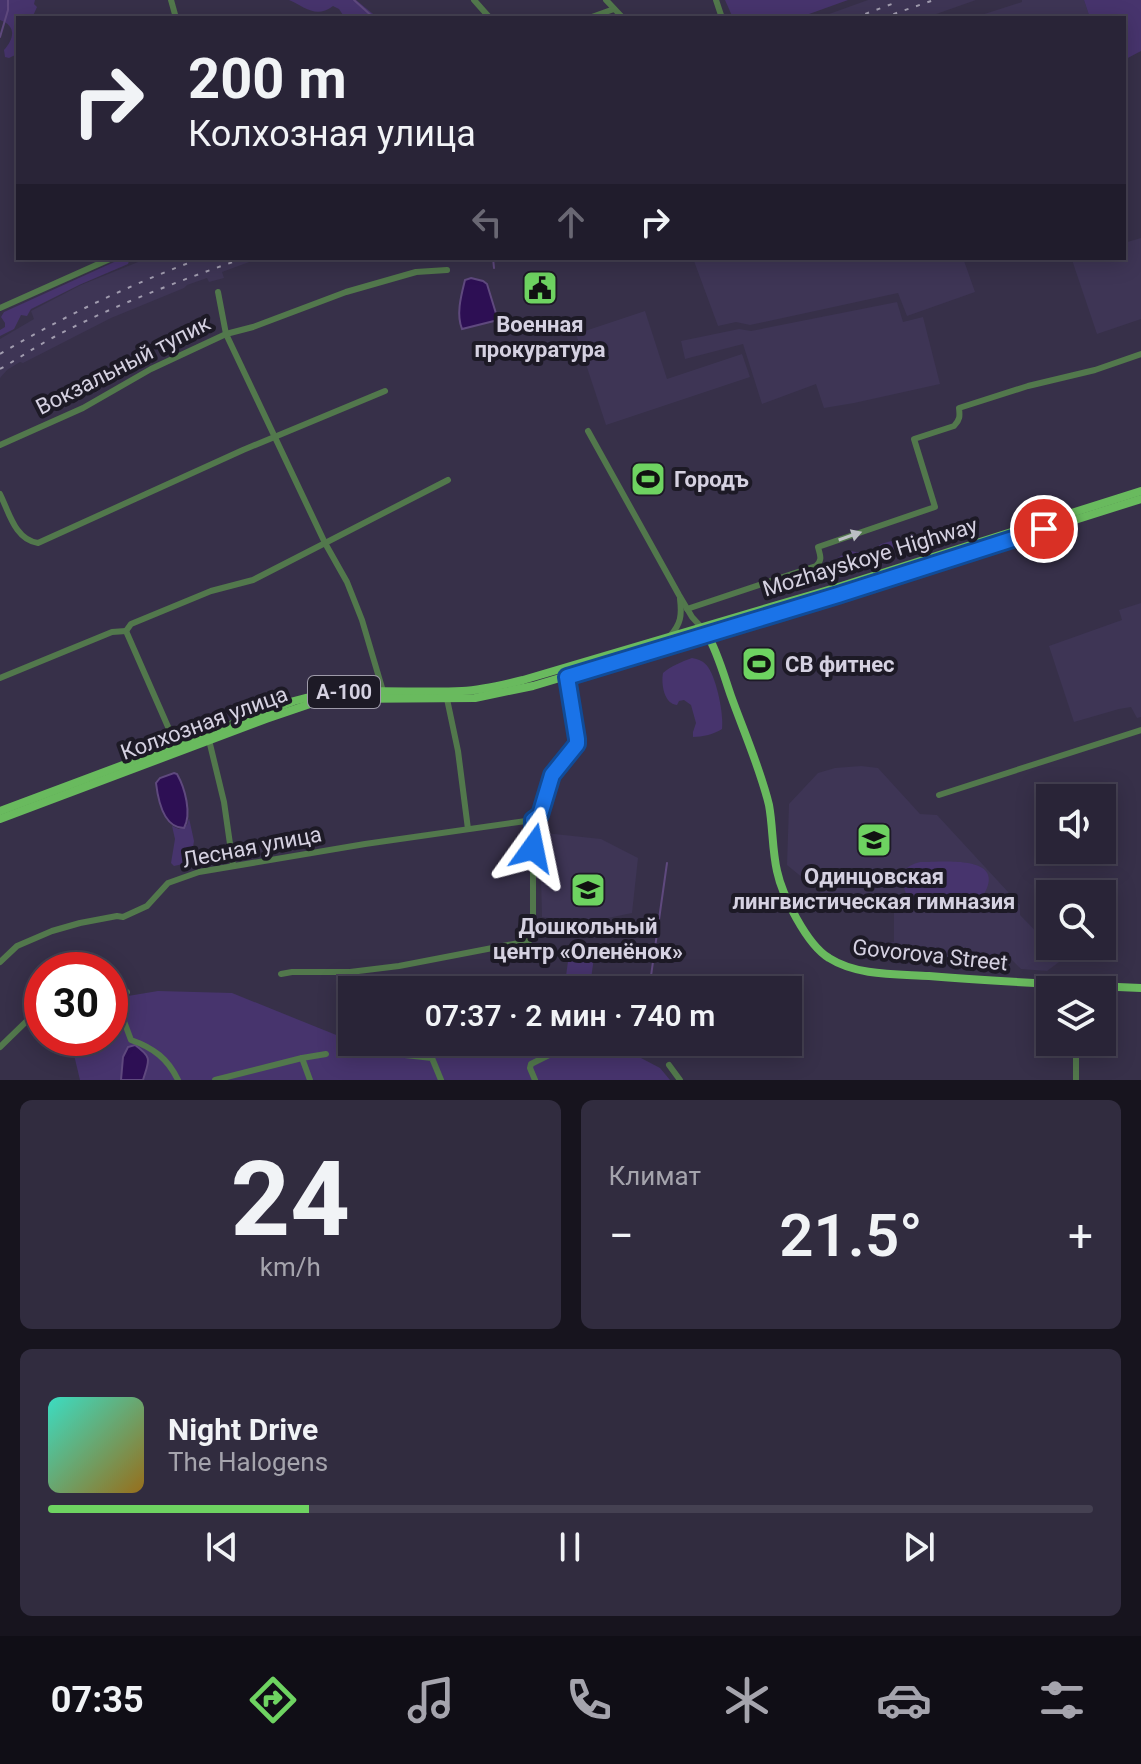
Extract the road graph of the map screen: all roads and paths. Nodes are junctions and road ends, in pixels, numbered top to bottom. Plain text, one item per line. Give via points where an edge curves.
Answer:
1 (474, 0) edge
2 (606, 0) edge
3 (614, 9) junction
4 (488, 16) edge
5 (595, 16) edge
6 (621, 16) edge
7 (107, 260) edge
8 (447, 270) dead end
9 (218, 292) dead end
10 (0, 308) edge
11 (226, 334) junction
12 (1141, 354) edge
13 (385, 391) dead end
14 (588, 431) dead end
15 (274, 436) junction
16 (0, 445) edge
17 (448, 480) dead end
18 (1141, 491) edge
19 (0, 494) edge
20 (1141, 499) edge
21 (325, 543) junction
22 (679, 595) junction
23 (687, 609) junction
24 (126, 631) junction
25 (704, 631) junction
26 (670, 636) junction
27 (567, 677) junction
28 (0, 678) edge
29 (383, 691) junction
30 (447, 699) junction
31 (1141, 730) edge
32 (209, 740) junction
33 (176, 745) junction
34 (939, 795) dead end
35 (0, 811) edge
36 (0, 819) edge
37 (533, 820) junction
38 (468, 829) junction
39 (233, 865) junction
40 (0, 962) edge
41 (281, 974) dead end
42 (1036, 985) edge
43 (1116, 988) edge
44 (1141, 988) edge
45 (24, 1024) edge
46 (128, 1032) edge
47 (0, 1047) edge
48 (326, 1054) dead end
49 (414, 1056) edge
50 (546, 1056) edge
51 (1076, 1056) edge
52 (302, 1058) junction
53 (669, 1065) dead end
54 (440, 1079) edge
55 (178, 1080) edge
56 (215, 1080) edge
57 (310, 1080) edge
58 (432, 1080) edge
59 (535, 1080) edge
60 (680, 1080) edge
61 (1076, 1080) edge

1 - 4 street
2 - 3 street
3 - 5 street
3 - 6 street
7 - 10 street
8 - 11 street, Вокзальный тупик via 416,272 360,288
9 - 11 street
11 - 15 street
11 - 16 street, Вокзальный тупик
23 -> 12 street via 816,566 818,547 935,507 914,439 954,426 959,408
13 - 15 street
14 - 22 street
15 - 19 street via 38,543 20,535
15 - 21 street
17 - 21 street
18 - 25 main road, Mozhayskoye Highway / А-100
20 - 25 main road, Mozhayskoye Highway / А-100 via 838,595
21 - 24 street via 253,580 199,596 131,624
21 - 29 street via 362,620
22 - 23 street
22 - 26 street via 681,620
23 - 25 street
24 - 28 street
24 - 33 street
25 - 26 main road, Колхозная улица / А-100
25 - 27 main road, Колхозная улица / А-100
25 - 42 main road, Govorova Street via 760,777 783,891 824,955 865,970
26 - 29 main road, Колхозная улица / А-100 via 500,686
27 - 30 main road, Колхозная улица / А-100 via 475,698
27 - 37 street via 577,744 552,775 540,815
29 - 33 main road, Колхозная улица / А-100 via 317,694
30 - 32 main road, Колхозная улица / А-100 via 328,700
30 - 38 street
31 - 34 street
32 - 36 main road, Колхозная улица / А-100
32 - 39 street
33 - 35 main road, Колхозная улица / А-100
37 - 38 street, Лесная улица
37 - 41 street via 529,941 399,966
38 - 39 street, Лесная улица
39 - 40 street, Лесная улица via 168,883 147,906 123,917 52,931 17,946
43 - 44 main road, Govorova Street
45 - 47 street
46 - 55 street via 131,1040 162,1055
48 - 52 street
49 - 54 street via 432,1058
50 - 59 street via 531,1064
51 - 61 street
52 - 56 street
52 - 57 street
53 - 60 street
54 - 58 street

